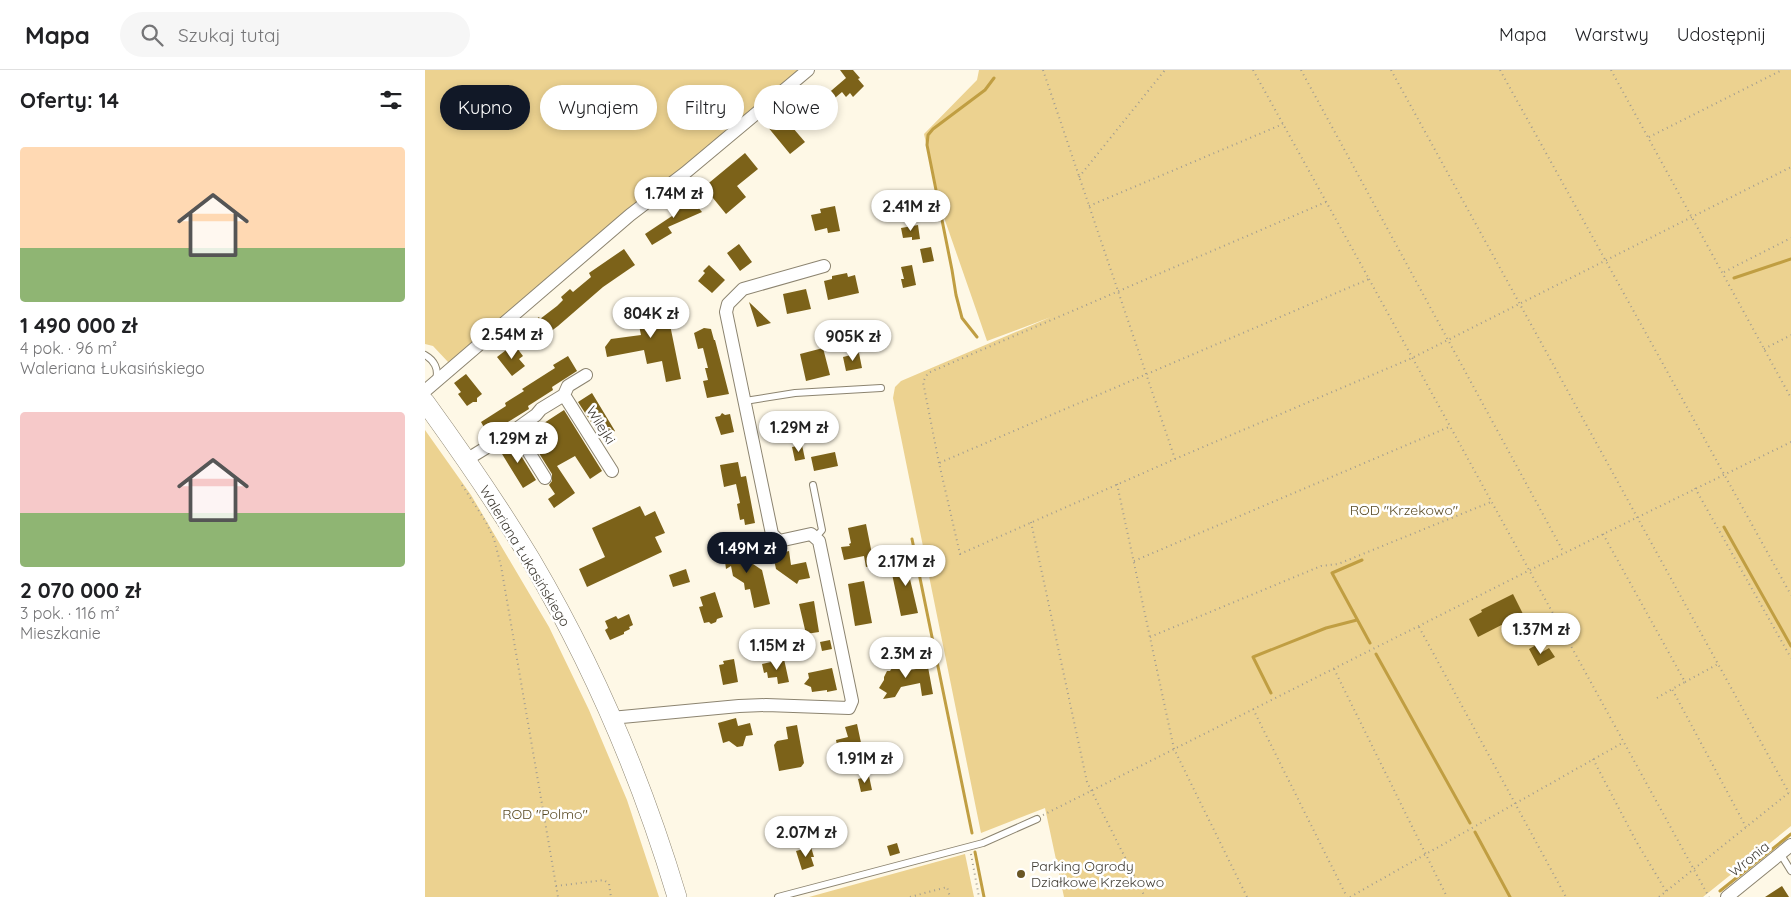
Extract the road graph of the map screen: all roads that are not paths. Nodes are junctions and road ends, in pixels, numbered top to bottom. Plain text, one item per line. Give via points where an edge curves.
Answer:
1 (808, 70) edge
2 (824, 266) dead end
3 (425, 355) edge
4 (586, 375) dead end
5 (429, 388) edge
6 (881, 388) dead end
7 (564, 395) junction
8 (745, 401) junction
9 (425, 402) edge
10 (515, 430) junction
11 (467, 460) junction
12 (612, 471) dead end
13 (545, 478) dead end
14 (813, 485) dead end
15 (815, 538) junction
16 (611, 718) junction
17 (1037, 819) road end
18 (1791, 844) edge
19 (1780, 854) junction
20 (1791, 871) edge
21 (677, 897) edge
22 (778, 897) edge
23 (1727, 897) edge

1 - 5 street via 630,215
2 - 8 street via 743,289 728,304 726,312
3 - 5 lane via 437,371
4 - 7 street via 568,386
6 - 8 lane via 795,393
7 - 10 street
7 - 12 street, Wilejki
8 - 15 street via 773,534 779,541 811,534
9 - 11 street, Waleriana Łukasińskiego
10 - 11 street
10 - 13 street
11 - 16 street, Waleriana Łukasińskiego via 531,561 581,653
14 - 15 lane via 821,530
15 - 16 street via 819,541 852,701 849,708 739,706
16 - 21 street, Waleriana Łukasińskiego via 647,808
17 - 22 lane via 970,847
18 - 19 street, Wronia
19 - 20 lane
19 - 23 street, Wronia

